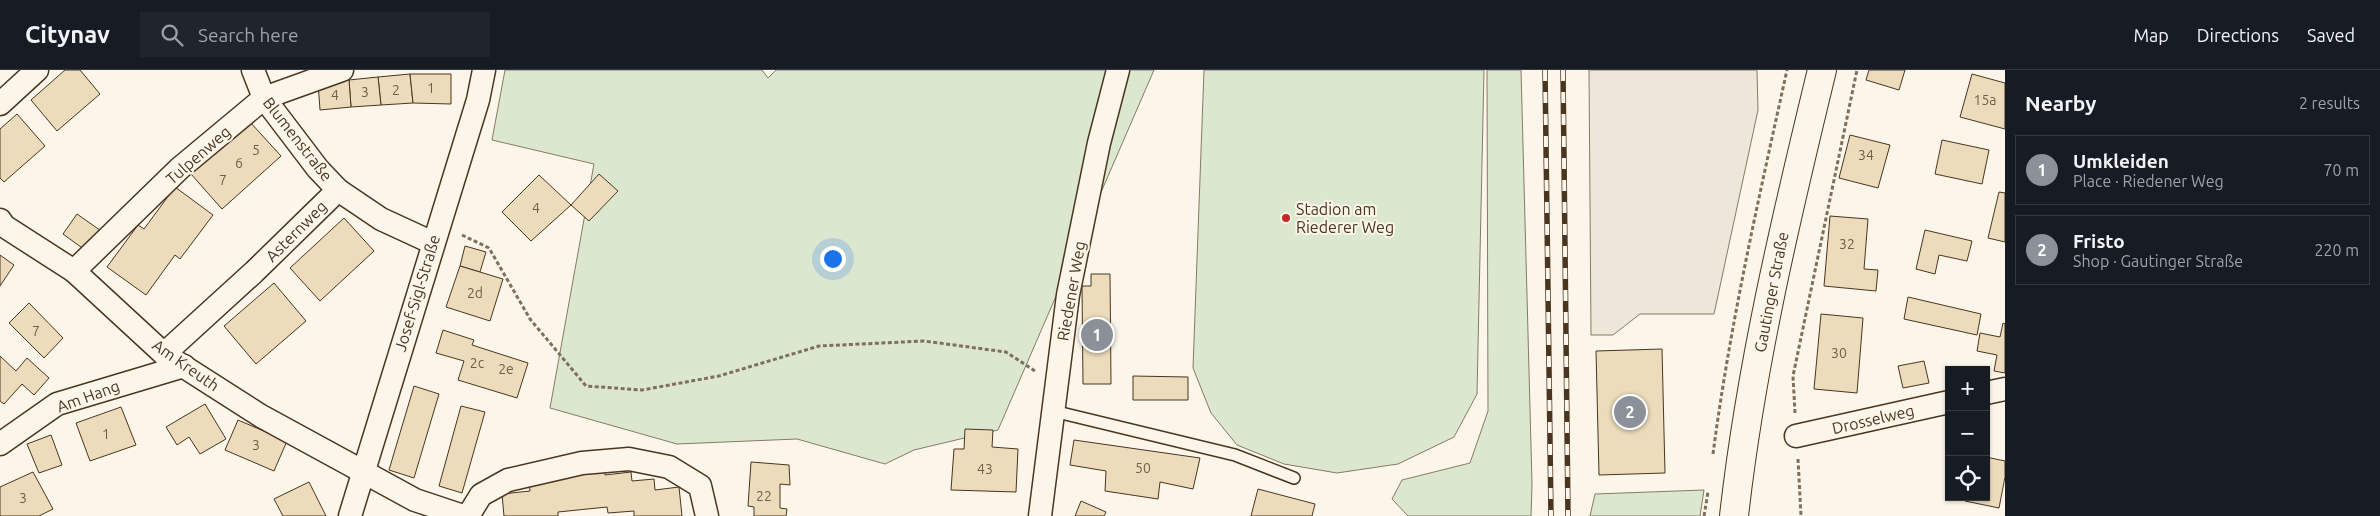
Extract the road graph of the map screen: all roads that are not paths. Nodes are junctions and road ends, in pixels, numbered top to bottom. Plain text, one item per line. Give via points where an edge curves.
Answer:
1 (37, 70) edge
2 (253, 70) edge
3 (342, 70) edge
4 (1118, 70) edge
5 (1822, 70) edge
6 (478, 71) edge
7 (264, 98) junction
8 (0, 104) edge
9 (338, 190) junction
10 (0, 220) edge
11 (433, 242) junction
12 (74, 271) junction
13 (164, 354) junction
14 (184, 366) junction
15 (2005, 389) edge
16 (1990, 392) edge
17 (1945, 403) edge
18 (1053, 411) junction
19 (1796, 436) road end
20 (0, 444) edge
21 (364, 470) junction
22 (1294, 478) dead end
23 (350, 516) edge
24 (463, 516) edge
25 (468, 516) edge
26 (707, 516) edge
27 (1040, 516) edge
28 (1734, 516) edge

1 - 8 street
2 - 7 street, Blumenstraße
3 - 7 street, Tulpenweg
4 - 18 street, Riedener Weg via 1099,143 1068,295
5 - 28 main road, Gautinger Straße via 1778,252 1743,440
6 - 11 street, Josef-Sigl-Straße via 478,100
7 - 9 street, Blumenstraße
7 - 12 street, Tulpenweg via 180,168
9 - 11 street, Blumenstraße via 380,219
9 - 13 street, Asternweg
10 - 12 street, Am Kreuth via 4,226
11 - 21 street, Josef-Sigl-Straße
12 - 13 street, Am Kreuth
13 - 14 street, Am Kreuth
14 - 20 street, Am Hang via 57,404
14 - 21 street, Am Kreuth via 261,416
15 - 16 street
17 - 19 street, Drosselweg
18 - 22 lane via 1236,455
18 - 27 street, Riedener Weg
21 - 23 street, Josef-Sigl-Straße
21 - 24 street, Am Kreuth via 415,500
25 - 26 street via 481,495 508,480 582,464 629,459 669,467 700,486

